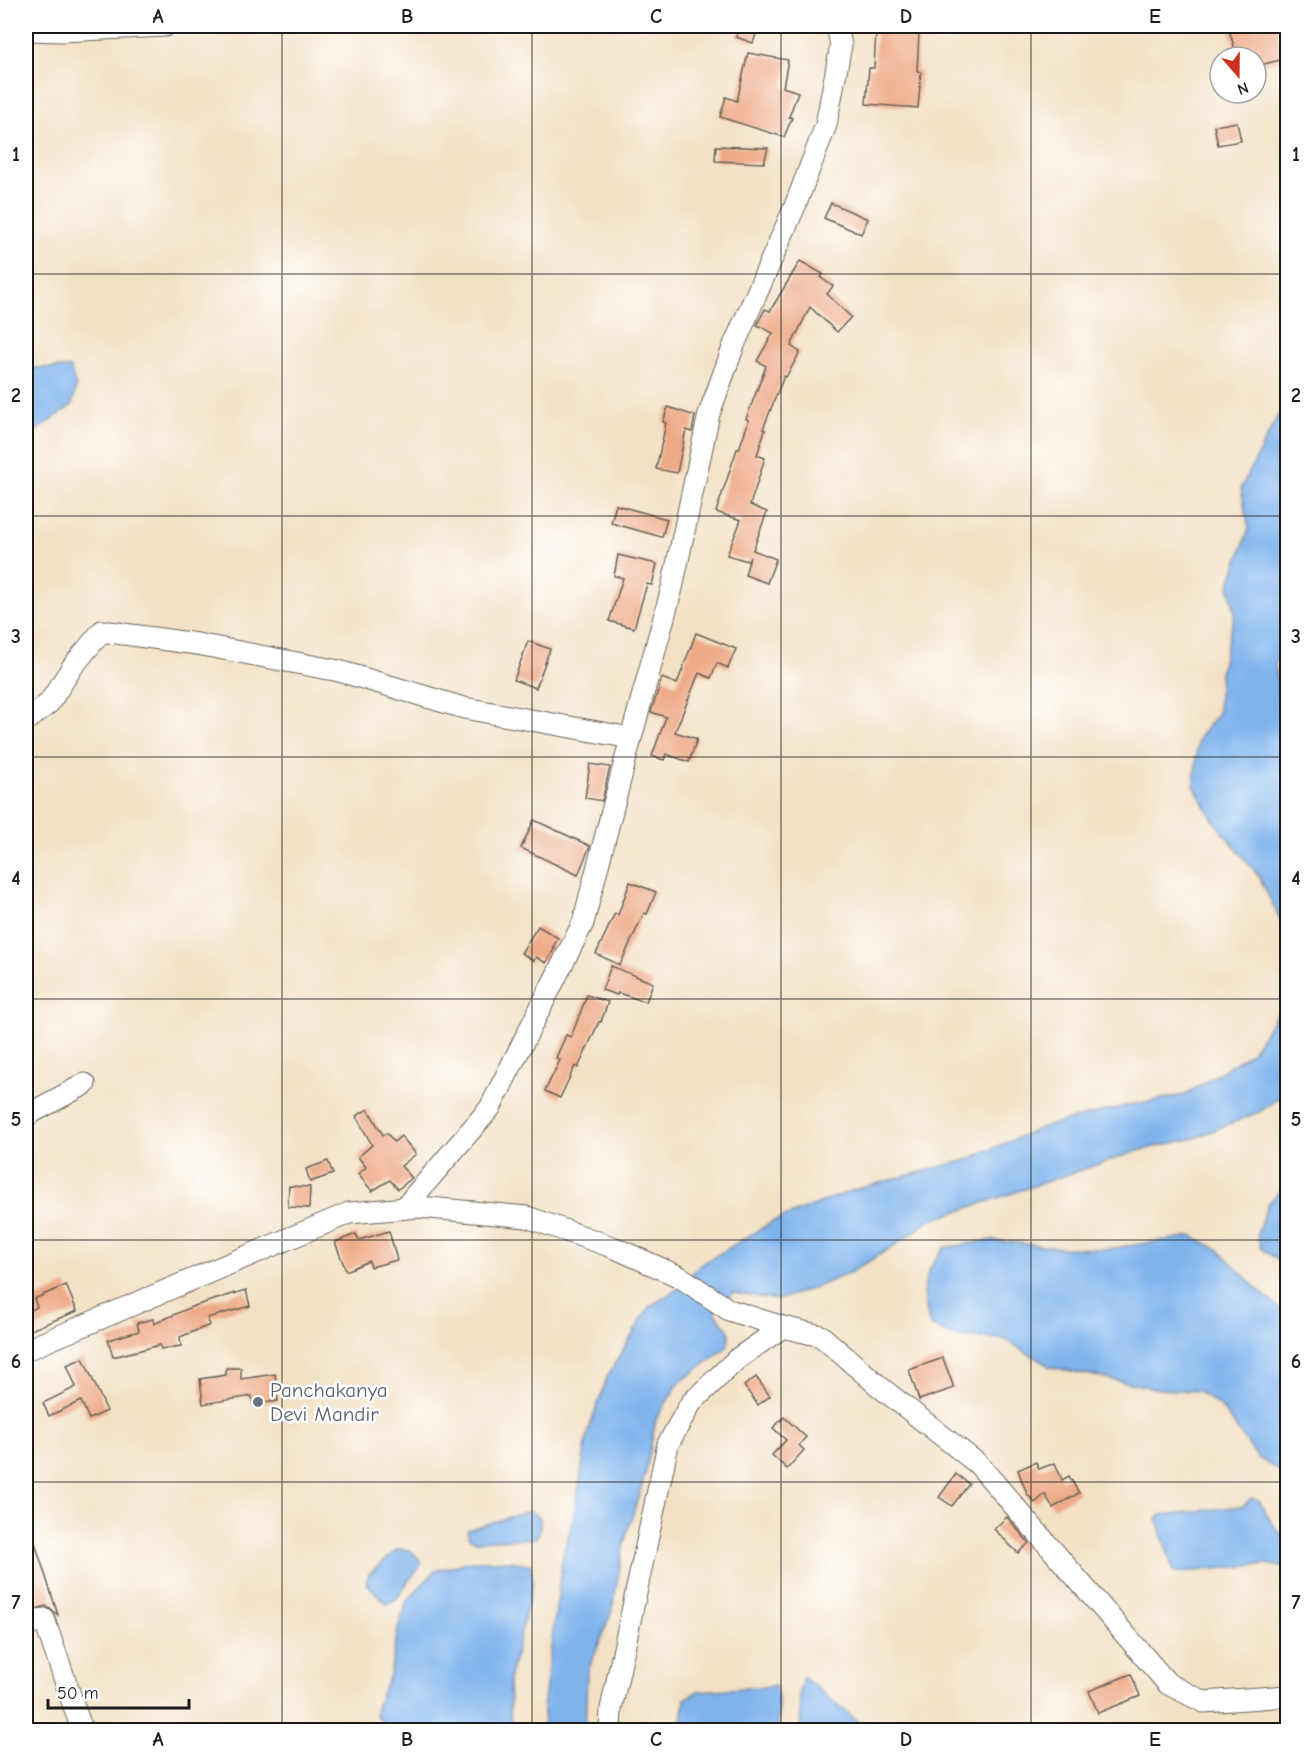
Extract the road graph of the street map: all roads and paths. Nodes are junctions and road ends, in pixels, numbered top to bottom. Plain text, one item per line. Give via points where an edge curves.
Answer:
1 (165, 26) edge
2 (837, 26) edge
3 (26, 30) edge
4 (26, 721) edge
5 (631, 738) junction
6 (85, 1083) dead end
7 (26, 1112) edge
8 (404, 1208) junction
9 (783, 1327) junction
10 (26, 1350) edge
11 (26, 1626) edge
12 (1287, 1696) edge
13 (82, 1731) edge
14 (610, 1731) edge

1 - 3 street
2 - 5 street via 841,45 826,125 709,414 672,588
4 - 5 street via 49,703 102,631 339,671 464,708
5 - 8 street via 583,923 490,1108
6 - 7 street via 29,1114
8 - 9 street via 527,1217 615,1248 680,1276 729,1310
8 - 10 street via 349,1213
9 - 12 street via 821,1336 978,1464 1168,1684 1204,1702
9 - 14 street via 737,1359 691,1403 668,1444 611,1709
11 - 13 street via 44,1619

